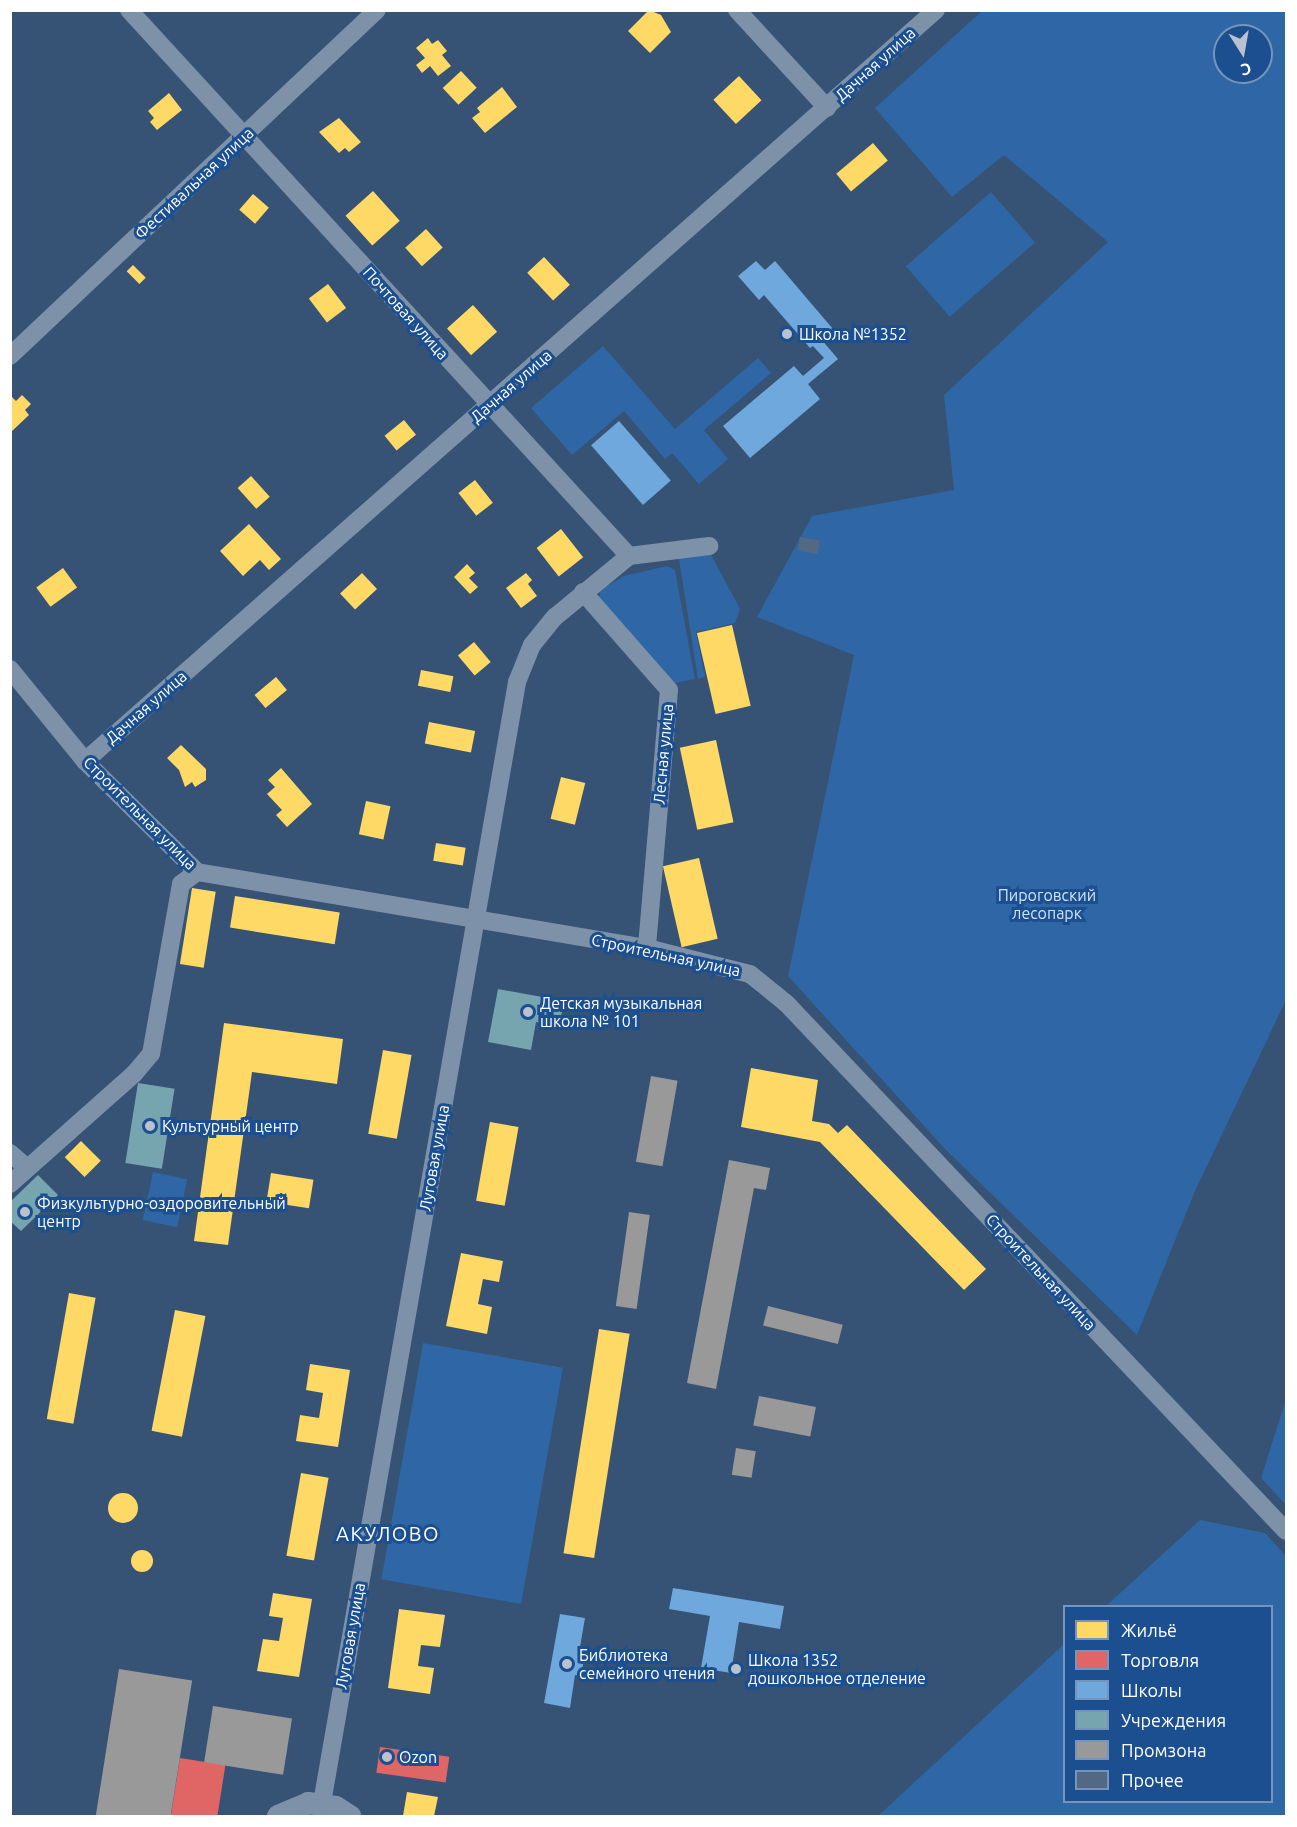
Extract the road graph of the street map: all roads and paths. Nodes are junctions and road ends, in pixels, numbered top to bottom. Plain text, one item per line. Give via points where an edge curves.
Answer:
1 (129, 10) edge
2 (377, 10) edge
3 (737, 10) edge
4 (936, 10) edge
5 (826, 108) junction
6 (245, 135) junction
7 (10, 356) edge
8 (490, 405) junction
9 (709, 546) dead end
10 (629, 556) junction
11 (584, 592) junction
12 (10, 669) edge
13 (86, 761) junction
14 (197, 872) junction
15 (477, 919) junction
16 (647, 948) junction
17 (10, 1152) edge
18 (27, 1168) junction
19 (10, 1184) edge
20 (1287, 1531) edge
21 (322, 1803) junction
22 (278, 1816) edge
23 (350, 1816) edge

1 - 6 street, Почтовая улица
2 - 6 street, Фестивальная улица
3 - 5 street
4 - 5 street, Дачная улица
5 - 8 street, Дачная улица
6 - 7 street, Фестивальная улица
6 - 8 street, Почтовая улица
8 - 10 street, Почтовая улица
8 - 13 street, Дачная улица
9 - 10 street
10 - 11 street, Луговая улица
11 - 15 street, Луговая улица via 555,617 532,645 517,682
11 - 16 street, Лесная улица via 669,690
12 - 13 street, Строительная улица
13 - 14 street, Строительная улица
14 - 15 street, Строительная улица
14 - 18 street via 181,884 151,1054 134,1074
15 - 16 street, Строительная улица
15 - 21 street, Луговая улица
16 - 20 street, Строительная улица via 750,974 786,1003
17 - 18 street
18 - 19 street
21 - 22 street via 295,1806
21 - 23 street

